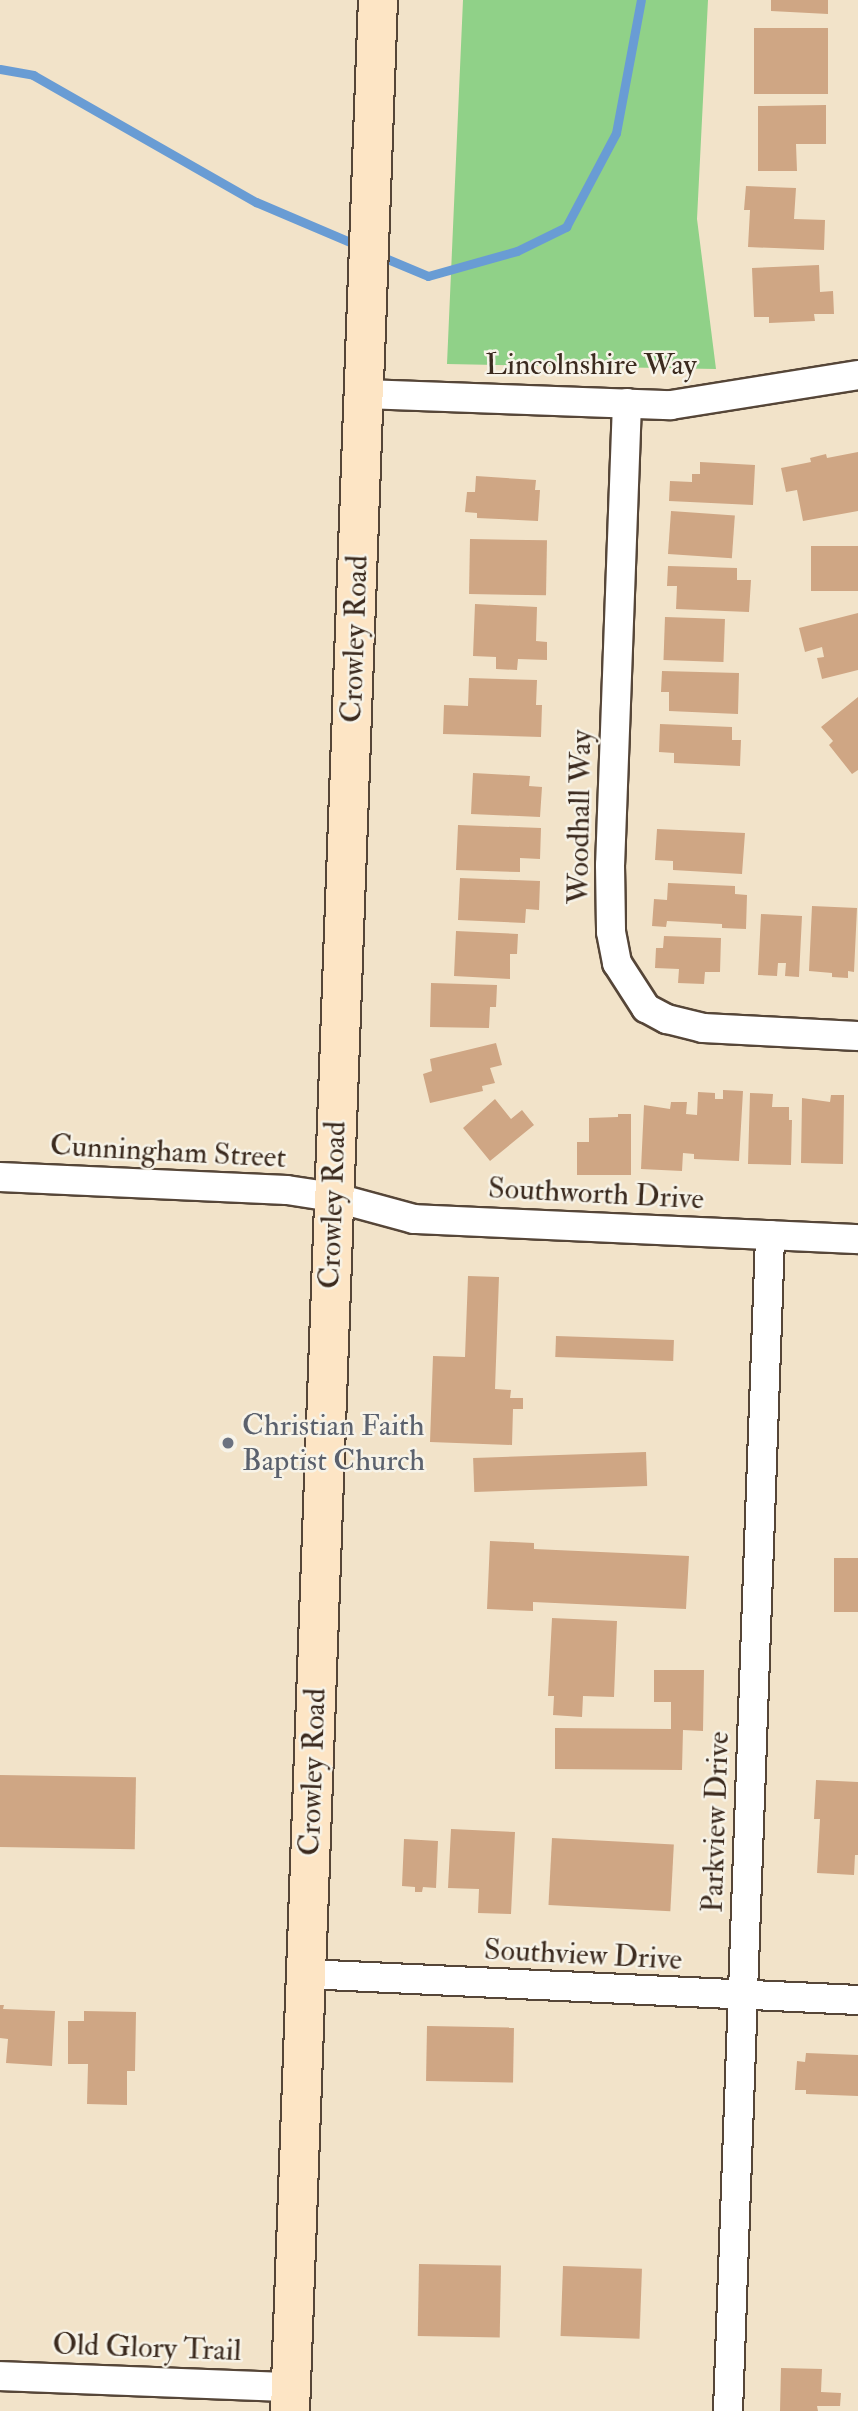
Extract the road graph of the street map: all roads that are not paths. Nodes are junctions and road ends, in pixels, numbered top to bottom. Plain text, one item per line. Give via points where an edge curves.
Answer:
1 (378, 0) edge
2 (858, 375) edge
3 (364, 394) junction
4 (626, 403) junction
5 (858, 1036) edge
6 (0, 1177) edge
7 (333, 1197) junction
8 (770, 1235) junction
9 (858, 1240) edge
10 (305, 1974) junction
11 (743, 1996) junction
12 (858, 2000) edge
13 (0, 2375) edge
14 (290, 2399) edge
15 (728, 2411) edge

1 - 3 main road, Crowley Road
2 - 4 street, Lincolnshire Way via 671,405
3 - 4 street, Lincolnshire Way
3 - 7 main road, Crowley Road
4 - 5 street, Woodhall Way via 610,865 611,932 617,963 646,1009 667,1019 703,1028
6 - 7 street, Cunningham Street via 287,1190
7 - 8 street, Southworth Drive via 414,1219
7 - 10 main road, Crowley Road
8 - 9 street, Southworth Drive
8 - 11 street, Parkview Drive
10 - 11 street, Southview Drive
10 - 14 main road, Crowley Road
11 - 12 street, Southview Drive
11 - 15 street, Parkview Drive
13 - 14 street, Old Glory Trail

